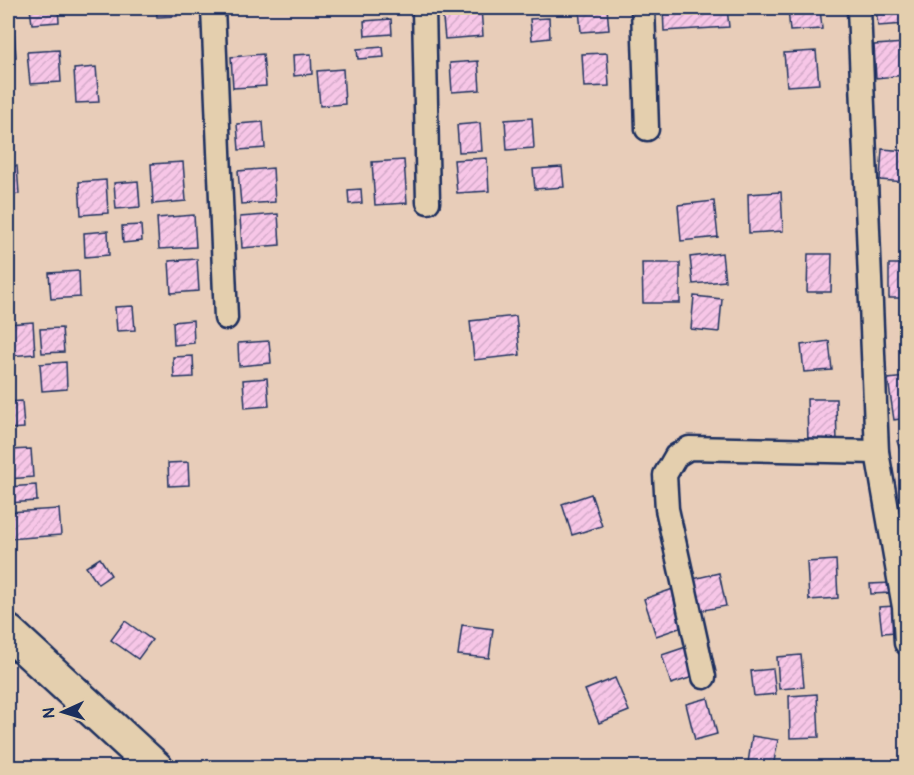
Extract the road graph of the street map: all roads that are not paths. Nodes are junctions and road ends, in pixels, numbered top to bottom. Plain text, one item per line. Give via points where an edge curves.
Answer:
1 (213, 8) edge
2 (424, 8) edge
3 (643, 8) edge
4 (859, 8) edge
5 (647, 129) dead end
6 (428, 202) dead end
7 (226, 318) dead end
8 (877, 453) junction
9 (8, 632) edge
10 (906, 643) edge
11 (704, 677) dead end
12 (156, 768) edge

1 - 7 street
2 - 6 street
3 - 5 street
4 - 8 street
8 - 10 street via 904,607
8 - 11 street via 689,448 676,456 665,475 667,509
9 - 12 main road

